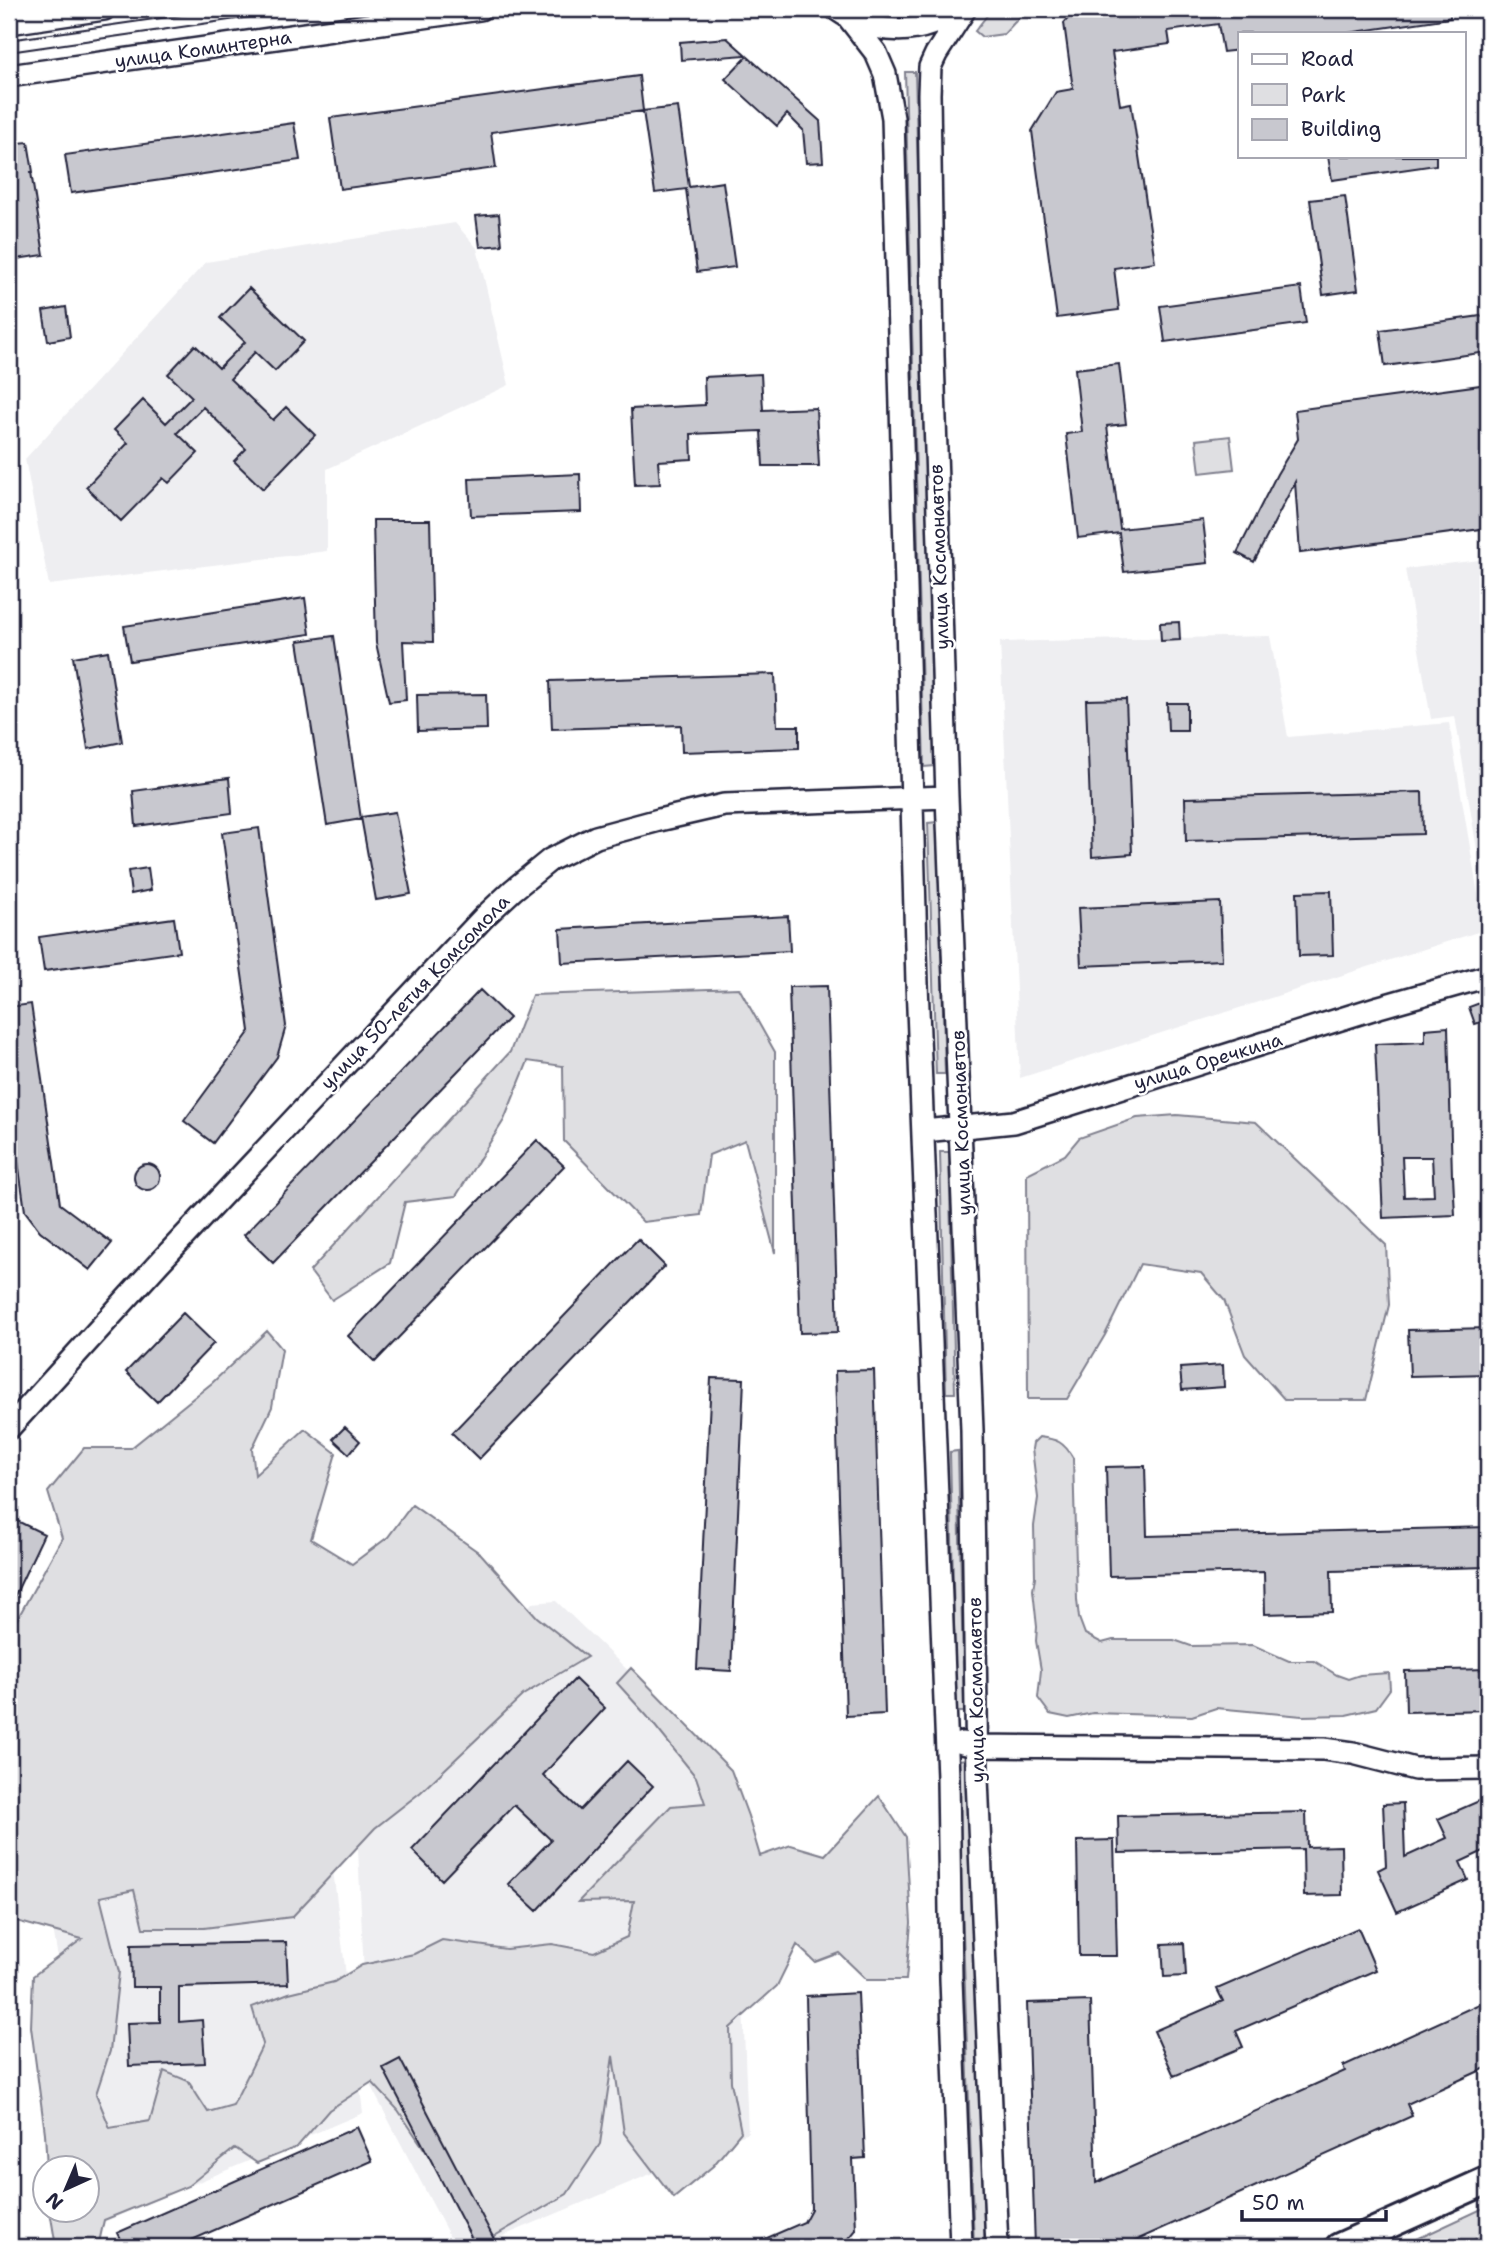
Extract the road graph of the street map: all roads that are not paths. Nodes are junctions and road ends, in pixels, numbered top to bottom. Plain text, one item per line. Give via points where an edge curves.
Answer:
1 (104, 9) edge
2 (480, 9) edge
3 (956, 9) edge
4 (965, 9) edge
5 (842, 13) edge
6 (9, 23) edge
7 (9, 76) edge
8 (912, 796) junction
9 (947, 797) junction
10 (1488, 976) edge
11 (961, 1128) junction
12 (924, 1130) junction
13 (9, 1429) edge
14 (947, 1740) junction
15 (976, 1746) junction
16 (1488, 1768) edge
17 (1488, 2180) edge
18 (961, 2247) edge
19 (997, 2247) edge
20 (1339, 2247) edge

1 - 6 street
2 - 7 street, улица Коминтерна
3 - 5 street via 928,25 887,30
4 - 9 street, улица Космонавтов via 930,67 929,94
5 - 8 street, улица Космонавтов via 876,53 885,74 892,118
8 - 9 street, улица 50-летия Комсомола
8 - 12 street, улица Космонавтов
8 - 13 street, улица 50-летия Комсомола via 724,805 596,838 550,860 484,917
9 - 11 street, улица Космонавтов
10 - 11 street, улица Оречкина via 1014,1122
11 - 12 street, улица Оречкина
11 - 15 street, улица Космонавтов via 972,1430
12 - 14 street, улица Космонавтов
14 - 15 street
14 - 18 street, улица Космонавтов
15 - 16 street via 1324,1749 1415,1769
15 - 19 street, улица Космонавтов
17 - 20 main road

